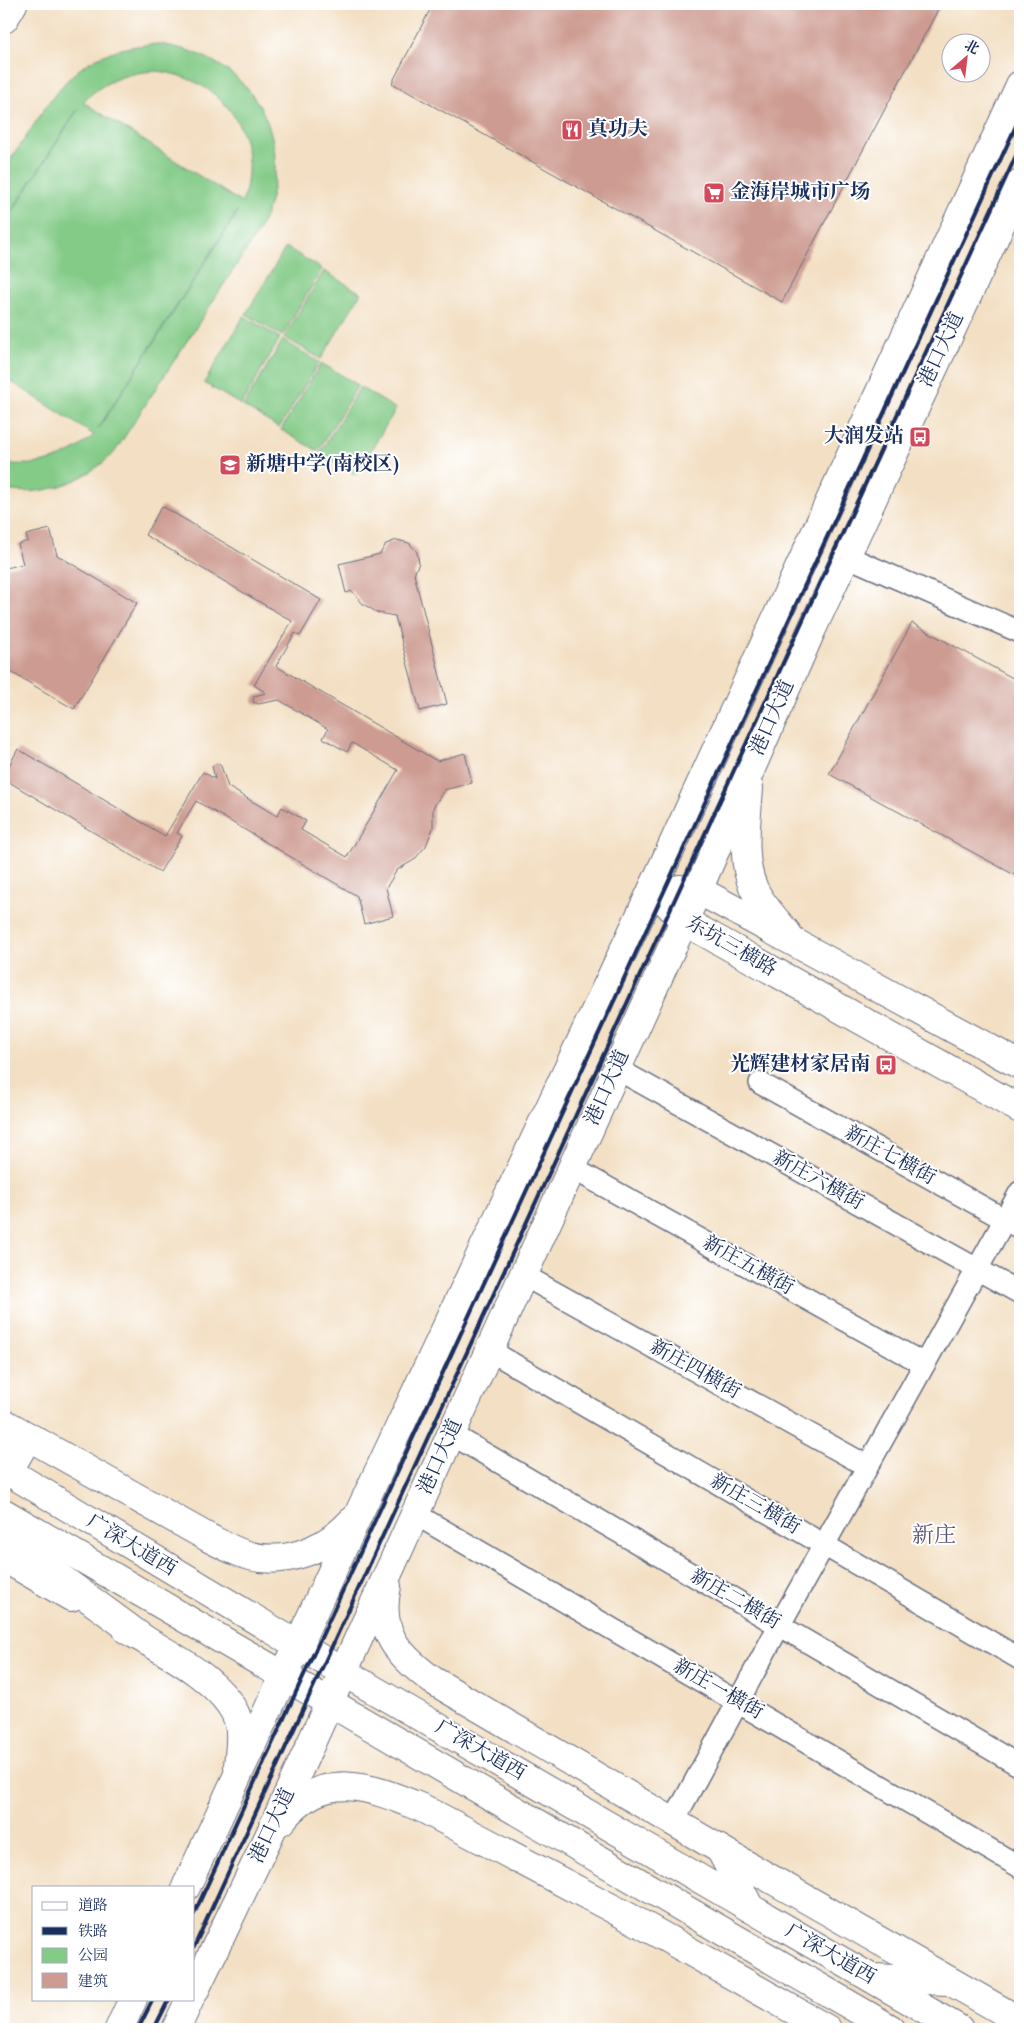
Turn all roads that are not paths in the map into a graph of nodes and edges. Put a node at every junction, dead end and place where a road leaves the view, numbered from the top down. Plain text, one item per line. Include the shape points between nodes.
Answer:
1 (13, 4) edge
2 (4, 19) edge
3 (1020, 85) edge
4 (1020, 183) edge
5 (846, 556) junction
6 (1020, 632) edge
7 (750, 771) junction
8 (653, 888) junction
9 (698, 890) junction
10 (684, 921) junction
11 (799, 945) junction
12 (1020, 1066) edge
13 (617, 1069) junction
14 (760, 1083) dead end
15 (1020, 1109) edge
16 (572, 1168) junction
17 (1020, 1192) edge
18 (1012, 1224) edge
19 (977, 1269) junction
20 (523, 1275) junction
21 (1020, 1294) edge
22 (489, 1350) junction
23 (924, 1364) junction
24 (4, 1423) edge
25 (451, 1434) junction
26 (28, 1437) junction
27 (867, 1466) junction
28 (6, 1471) edge
29 (4, 1513) edge
30 (359, 1513) junction
31 (415, 1514) junction
32 (4, 1532) edge
33 (824, 1545) junction
34 (4, 1558) edge
35 (392, 1563) junction
36 (779, 1626) junction
37 (148, 1642) junction
38 (298, 1645) junction
39 (1020, 1660) edge
40 (343, 1672) junction
41 (284, 1678) junction
42 (738, 1702) junction
43 (328, 1704) junction
44 (1020, 1766) edge
45 (236, 1782) junction
46 (673, 1822) junction
47 (268, 1838) junction
48 (722, 1851) junction
49 (1020, 1866) edge
50 (186, 1886) edge
51 (750, 1908) junction
52 (868, 1978) junction
53 (949, 1981) junction
54 (195, 1990) edge
55 (133, 2000) edge
56 (190, 2000) edge
57 (1020, 2021) edge
58 (119, 2029) edge
59 (176, 2029) edge
60 (827, 2029) edge
61 (891, 2029) edge
62 (959, 2029) edge

1 - 2 main road
3 - 8 main road, 港口大道
4 - 5 main road, 港口大道
5 - 6 street
5 - 7 main road, 港口大道
7 - 9 main road, 港口大道
7 - 11 main road via 746,843 754,888 767,910
8 - 9 main road, 东坑三横路
8 - 10 main road, 东坑三横路
8 - 30 main road, 港口大道
9 - 10 main road, 港口大道
9 - 11 main road, 东坑三横路
10 - 13 main road, 港口大道
10 - 15 main road, 东坑三横路
11 - 12 main road, 东坑三横路
13 - 16 main road, 港口大道
13 - 19 street, 新庄六横街
14 - 18 street, 新庄七横街
16 - 20 main road, 港口大道
16 - 23 street, 新庄五横街
17 - 18 street
18 - 19 street
19 - 21 street, 新庄六横街
19 - 23 street
20 - 22 main road, 港口大道
20 - 27 street, 新庄四横街
22 - 25 main road, 港口大道
22 - 33 street, 新庄三横街
23 - 27 street
24 - 26 main road
25 - 31 main road, 港口大道
25 - 36 street, 新庄二横街
26 - 28 main road
26 - 30 main road via 242,1554 267,1559 294,1556 318,1548 337,1537
27 - 33 street
28 - 38 main road, 广深大道西
29 - 41 main road, 广深大道西
30 - 38 main road, 港口大道
31 - 35 main road, 港口大道
31 - 42 street, 新庄一横街
32 - 37 main road
33 - 36 street
33 - 39 street, 新庄三横街
34 - 37 main road
35 - 40 main road, 港口大道
35 - 46 main road via 384,1613 388,1632 399,1653 413,1666
36 - 42 street
36 - 44 street, 新庄二横街
37 - 45 main road via 217,1688 230,1702 239,1722 241,1739
38 - 40 main road, 广深大道西
38 - 41 main road, 港口大道
40 - 43 main road, 港口大道
40 - 51 main road, 广深大道西
41 - 43 main road, 广深大道西
41 - 45 main road, 港口大道
42 - 46 street
42 - 49 street, 新庄一横街
43 - 47 main road, 港口大道
43 - 61 main road, 广深大道西
45 - 50 main road, 港口大道
46 - 48 main road
47 - 54 main road, 港口大道
47 - 60 main road via 291,1808 312,1793 334,1785 362,1787 388,1794 422,1808 636,1921
48 - 51 main road
48 - 53 main road
51 - 52 main road, 广深大道西
52 - 53 main road
52 - 62 main road, 广深大道西
53 - 57 main road
55 - 58 main road
56 - 59 main road

